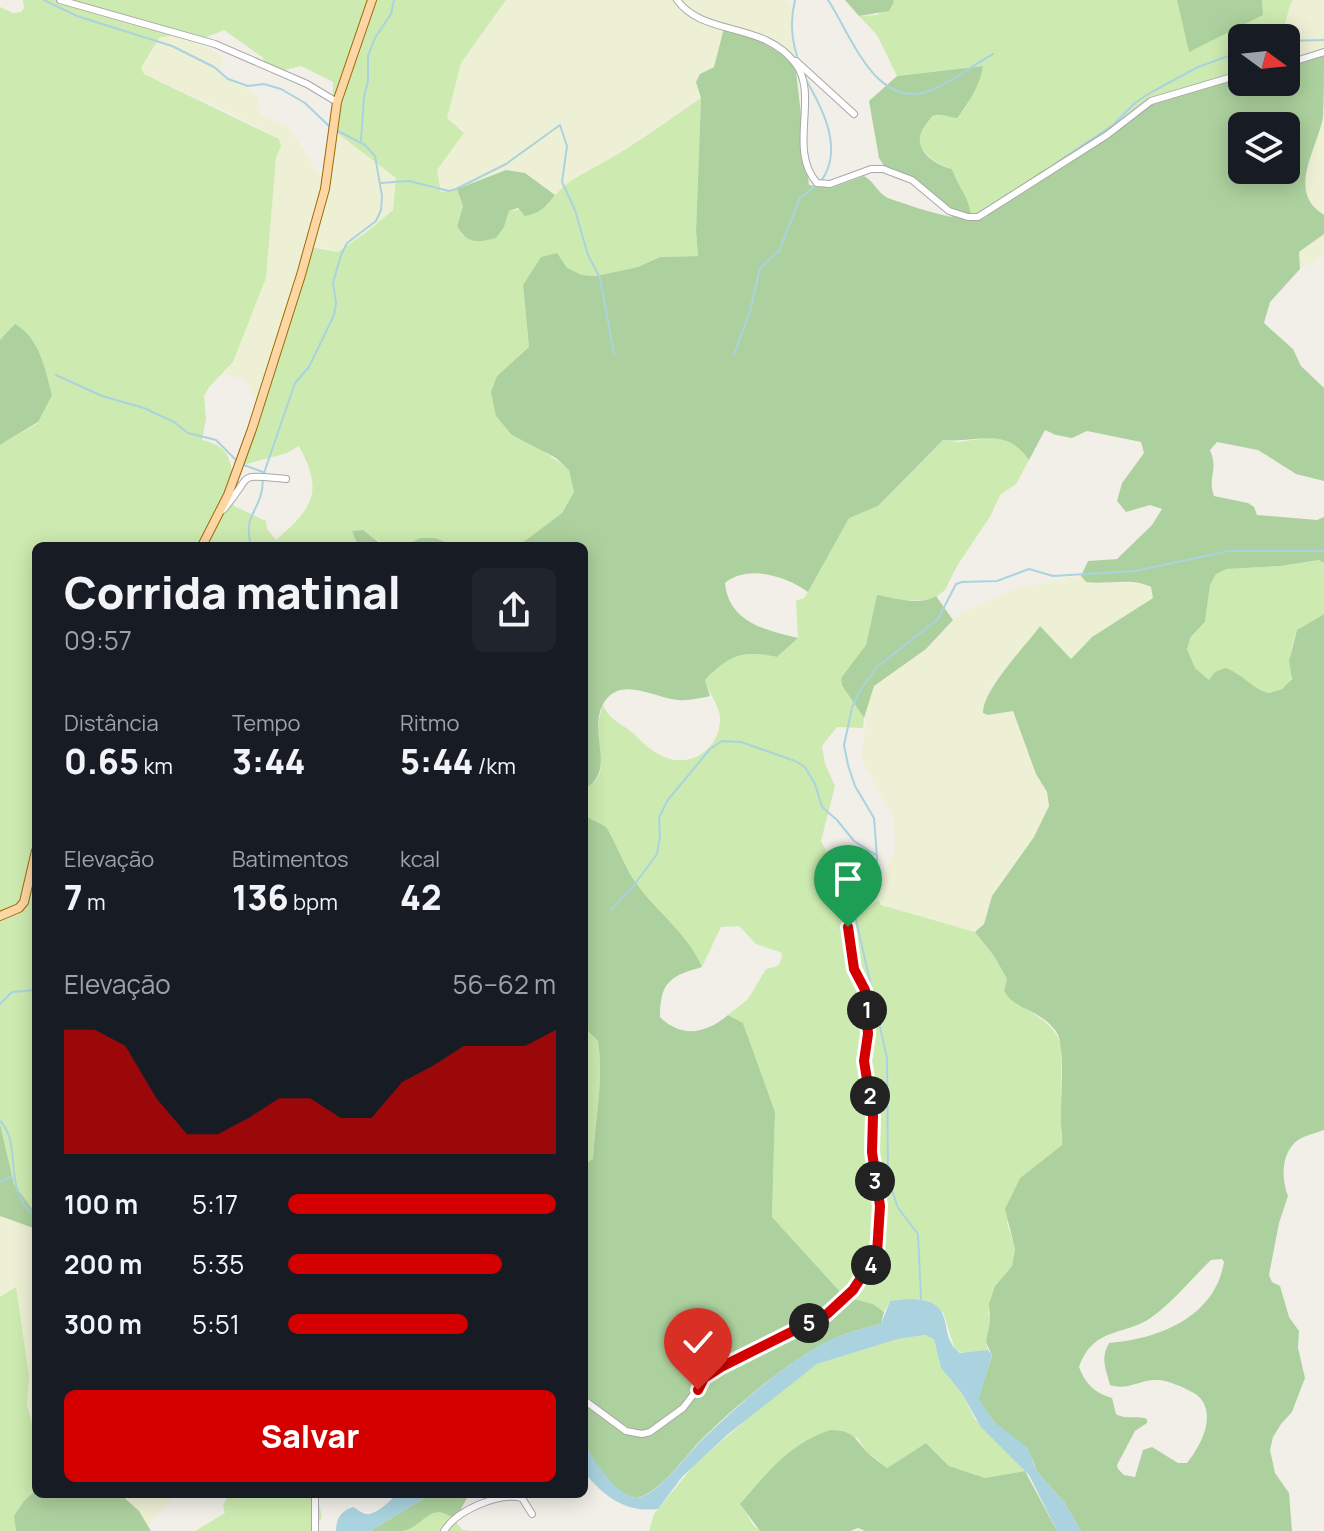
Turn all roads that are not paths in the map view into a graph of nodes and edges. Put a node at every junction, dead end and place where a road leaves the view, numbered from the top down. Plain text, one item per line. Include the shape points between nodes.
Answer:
1 (60, 0) edge
2 (372, 0) edge
3 (677, 0) edge
4 (1324, 52) edge
5 (786, 55) junction
6 (1300, 60) edge
7 (1228, 78) edge
8 (337, 102) junction
9 (854, 114) dead end
10 (286, 479) dead end
11 (219, 514) junction
12 (204, 542) edge
13 (32, 868) edge
14 (840, 869) dead end
15 (0, 916) edge
16 (588, 1403) edge
17 (315, 1498) edge
18 (502, 1498) edge
19 (522, 1498) edge
20 (532, 1514) dead end
21 (315, 1531) edge
22 (444, 1531) edge

1 - 8 street via 215,44
2 - 8 main road
3 - 5 street via 700,20 754,35
4 - 6 street
5 - 7 street via 803,81 804,155 817,183 883,169 912,180 949,211 973,217 1107,135 1151,101
5 - 9 street
8 - 11 main road via 321,206 252,429
10 - 11 street via 246,477
11 - 12 main road
13 - 15 main road via 24,902
14 - 16 street via 838,896 855,970 865,990 864,1061 880,1206 876,1256 853,1290 827,1314 709,1374 683,1408 650,1432 626,1431
17 - 21 street
18 - 22 street via 460,1516
19 - 20 street

